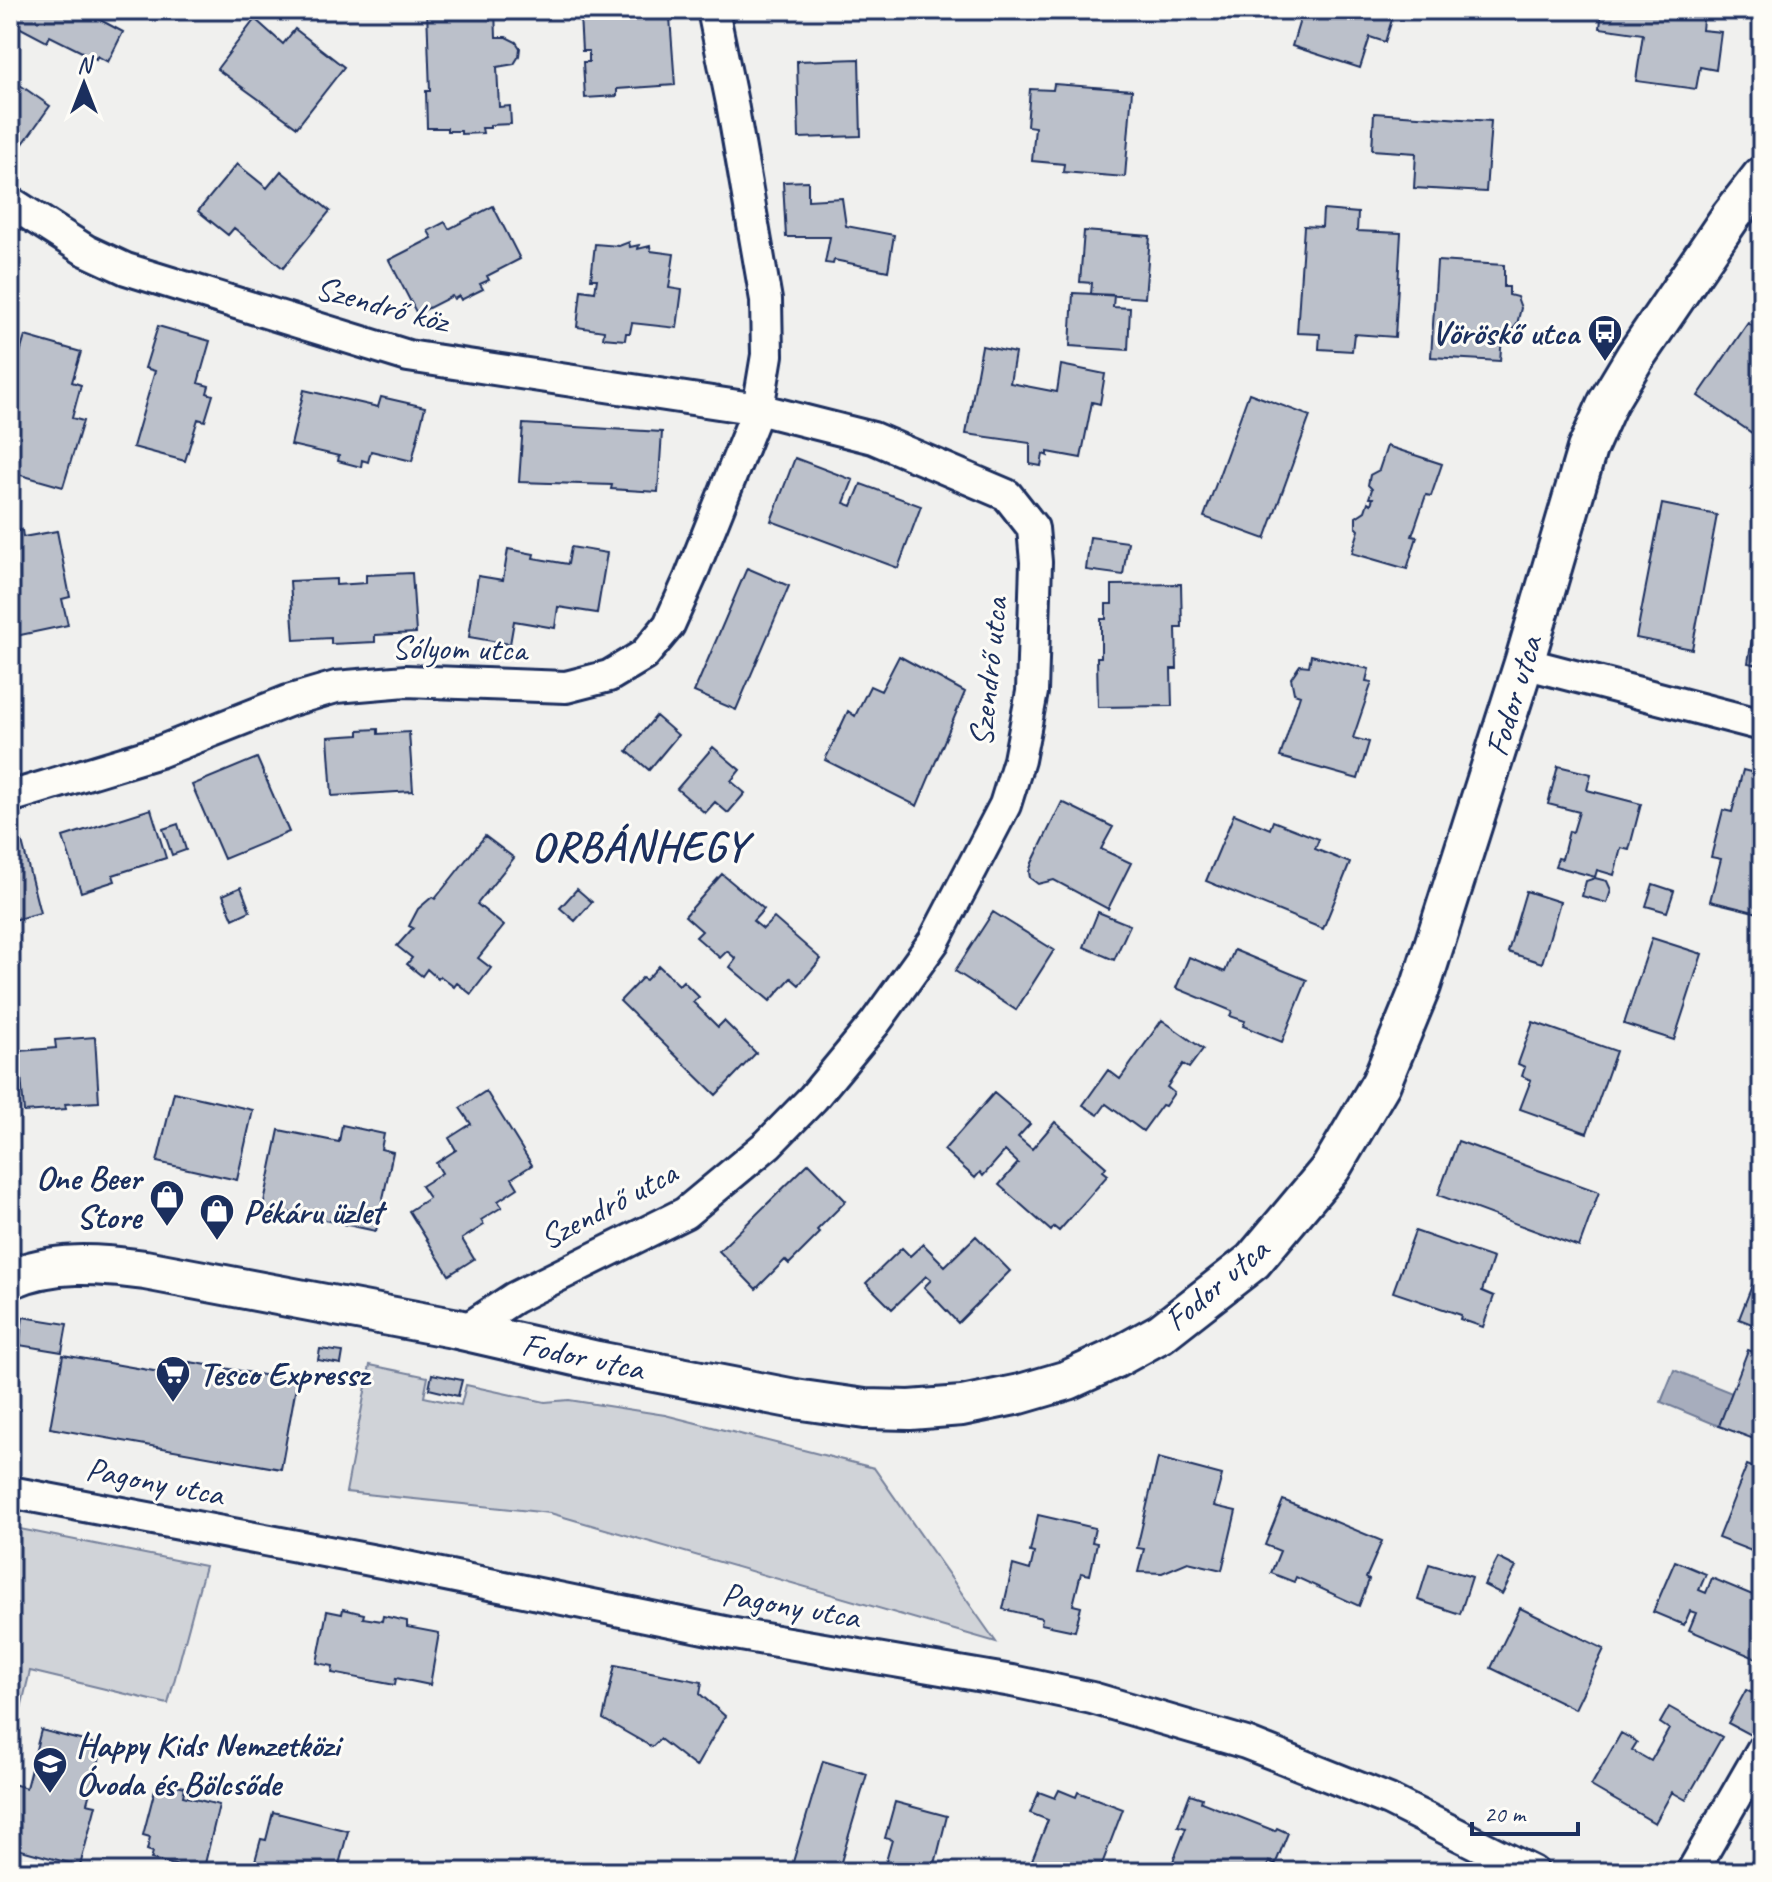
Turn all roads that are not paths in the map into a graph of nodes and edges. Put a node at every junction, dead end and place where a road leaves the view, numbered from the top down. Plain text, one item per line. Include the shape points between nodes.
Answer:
1 (713, 10) edge
2 (1762, 176) edge
3 (10, 202) edge
4 (758, 409) junction
5 (1524, 663) junction
6 (1762, 725) edge
7 (10, 797) edge
8 (10, 1279) edge
9 (464, 1331) junction
10 (10, 1492) edge
11 (1762, 1750) edge
12 (1533, 1872) edge
13 (1692, 1872) edge

1 - 4 street via 766,300 767,355
2 - 5 street, Fodor utca via 1608,402 1570,501
3 - 4 street, Szendrő köz via 85,250 126,269 408,356
4 - 7 street, Sólyom utca via 669,625 644,655 609,676 566,687 406,681 336,687 159,752
4 - 9 street, Szendrő utca via 873,438 1007,495 1033,528 1032,692 1005,805 934,941 867,1034 768,1144 685,1213 514,1298
5 - 6 street
5 - 9 street, Fodor utca via 1421,986 1381,1083 1331,1168 1253,1261 1161,1333 1068,1380 962,1406 910,1410 795,1399
8 - 9 street, Fodor utca via 60,1265 109,1265
10 - 12 street, Pagony utca via 729,1633 1092,1698 1261,1749 1389,1800
11 - 13 street

